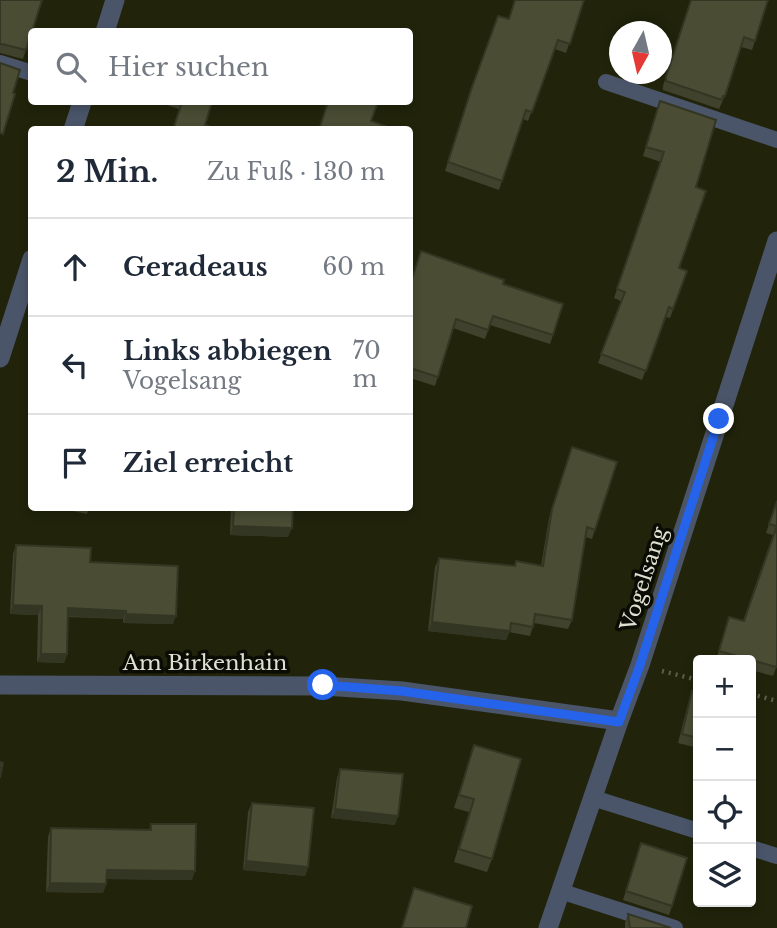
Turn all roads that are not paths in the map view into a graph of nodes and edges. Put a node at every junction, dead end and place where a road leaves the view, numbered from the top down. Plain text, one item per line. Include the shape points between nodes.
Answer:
1 (116, 0) edge
2 (106, 28) edge
3 (0, 63) edge
4 (28, 71) edge
5 (606, 82) dead end
6 (81, 105) edge
7 (74, 126) edge
8 (777, 140) edge
9 (777, 241) edge
10 (28, 271) edge
11 (0, 358) edge
12 (0, 685) edge
13 (619, 722) junction
14 (593, 798) junction
15 (693, 829) edge
16 (756, 850) edge
17 (777, 856) edge
18 (560, 891) junction
19 (548, 928) edge
20 (675, 928) edge

1 - 2 street
3 - 4 lane
5 - 8 lane
6 - 7 street
9 - 13 street, Vogelsang
10 - 11 street
12 - 13 street, Am Birkenhain via 323,685 401,691
13 - 14 street, Vogelsang
14 - 15 lane
14 - 18 street, Vogelsang
16 - 17 lane
18 - 19 street, Vogelsang
18 - 20 lane

